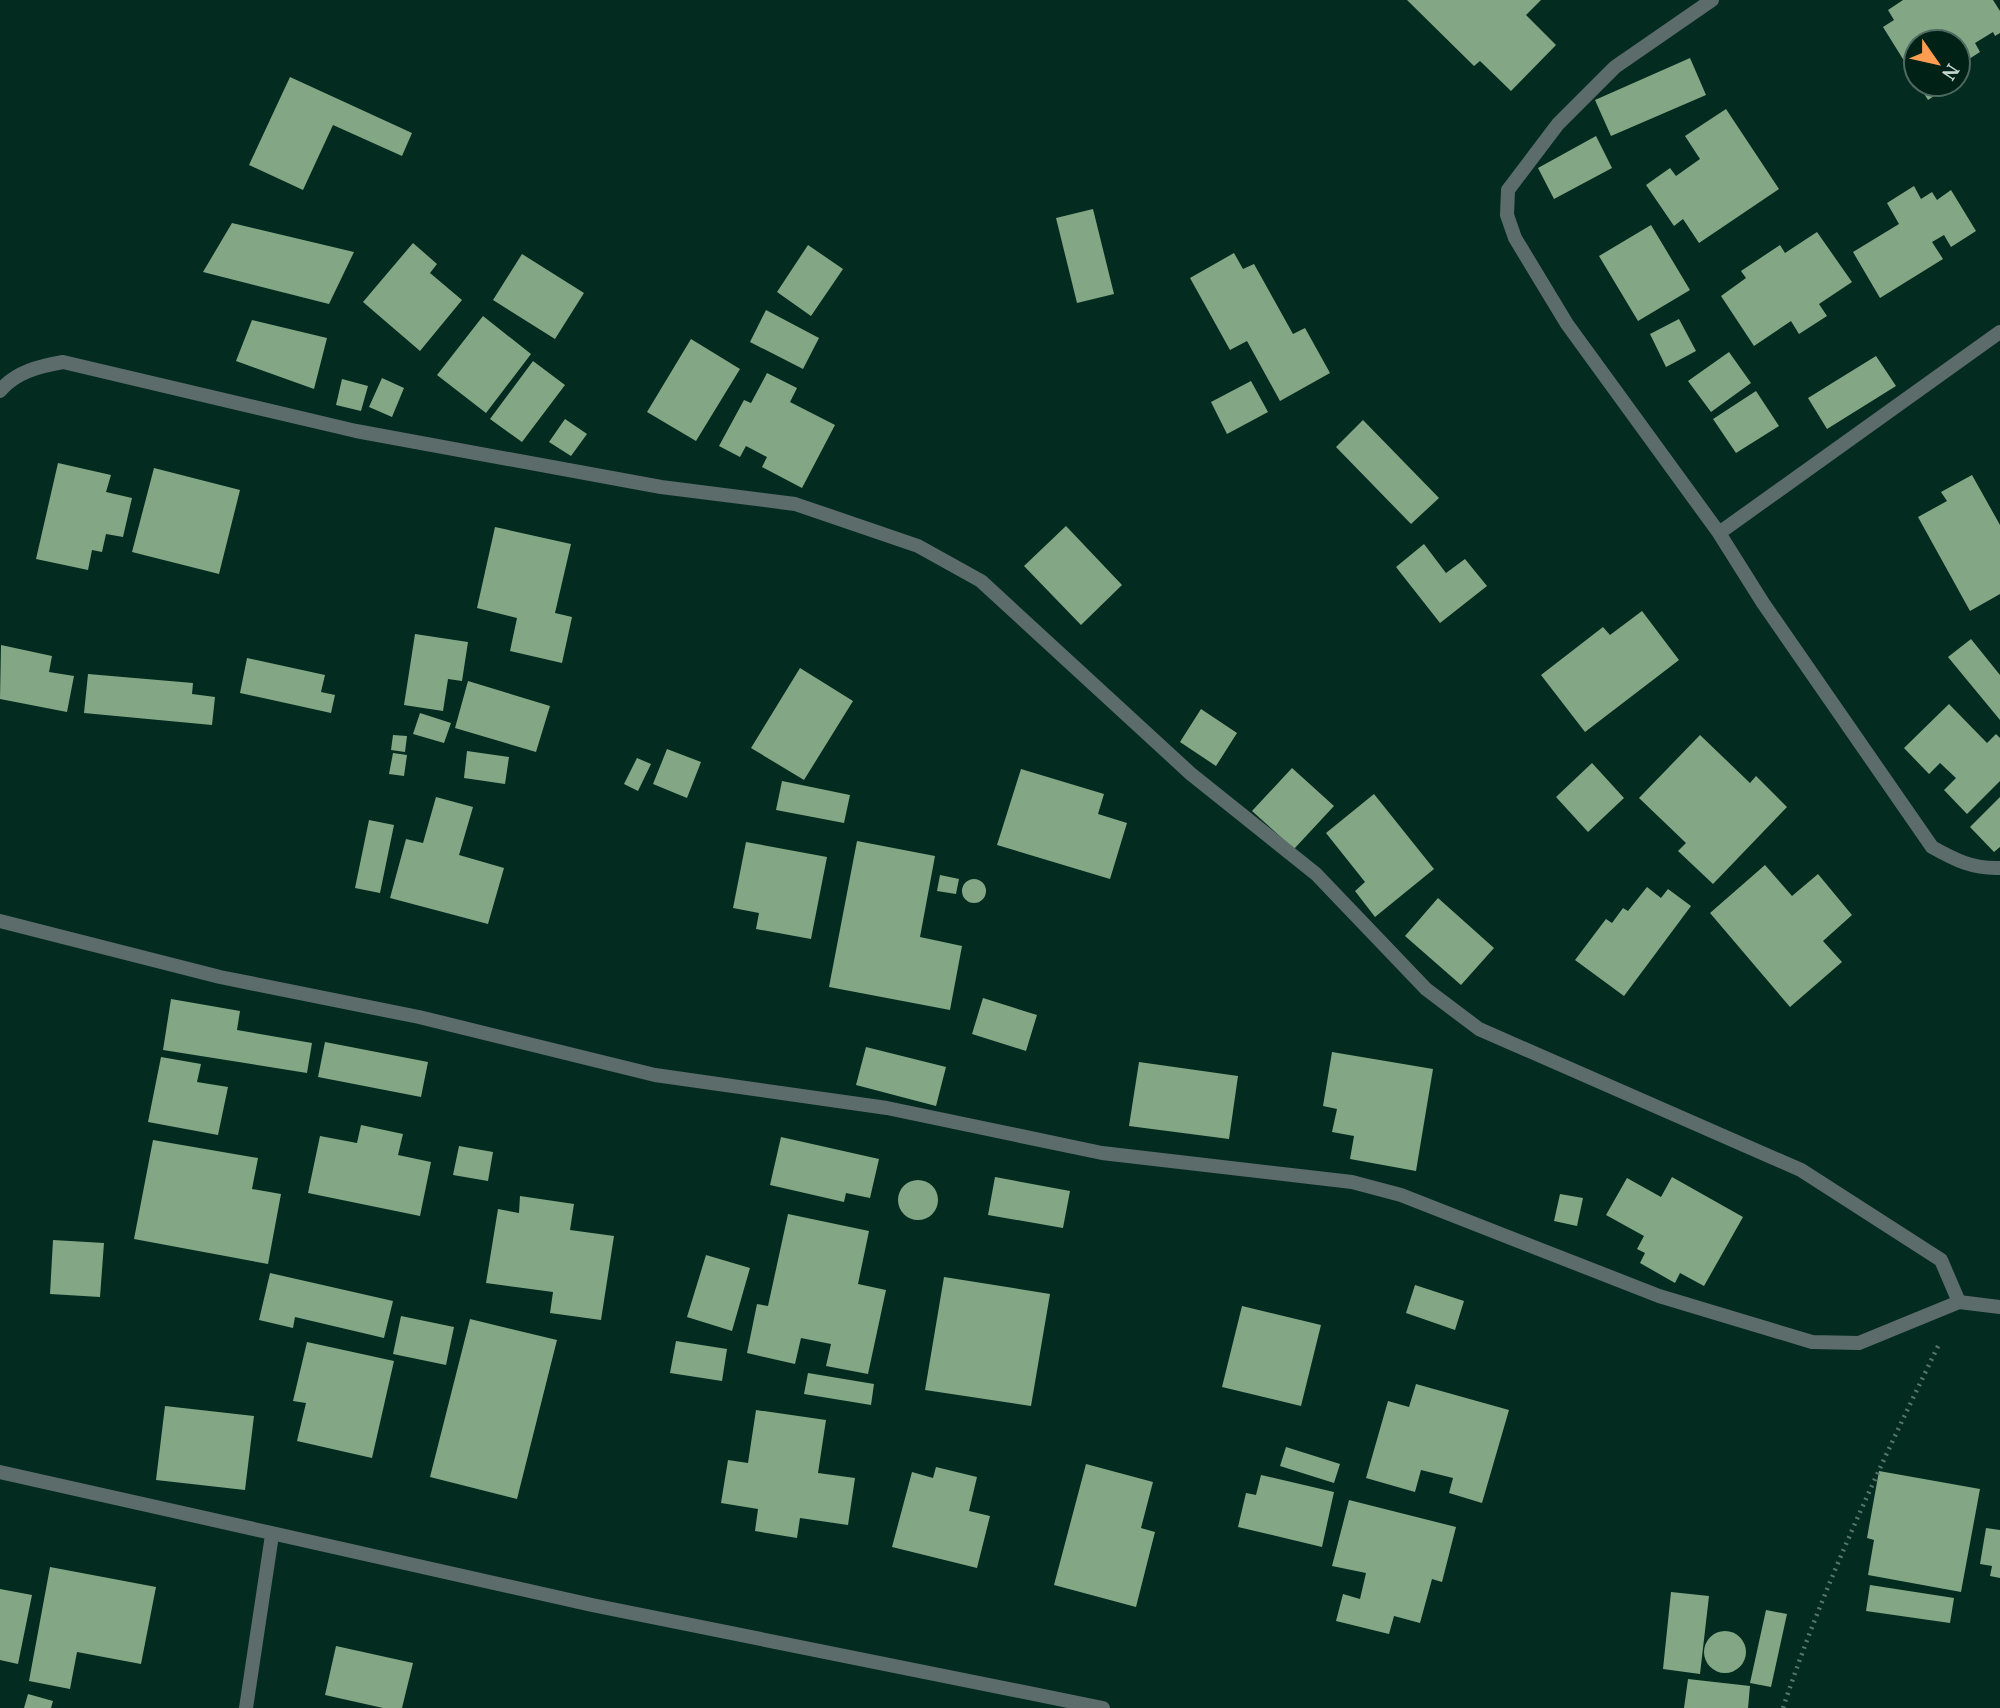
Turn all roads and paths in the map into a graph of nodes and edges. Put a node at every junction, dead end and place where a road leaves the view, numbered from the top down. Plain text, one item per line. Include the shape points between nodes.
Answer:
1 (1712, 0) edge
2 (2000, 332) edge
3 (3, 382) edge
4 (1719, 533) junction
5 (2000, 868) edge
6 (0, 921) edge
7 (1959, 1302) junction
8 (2000, 1307) edge
9 (0, 1472) edge
10 (272, 1535) junction
11 (246, 1708) edge
12 (1103, 1708) edge
13 (1783, 1708) edge

1 - 4 street via 1615,67 1558,124 1508,190 1507,215 1515,238 1567,324
2 - 4 street
3 - 7 street via 63,362 356,431 661,487 795,504 918,546 981,581 1191,775 1316,874 1426,989 1479,1029 1801,1170 1941,1260
4 - 5 street via 1932,847 1960,863
6 - 7 street via 220,977 419,1017 655,1075 887,1108 1102,1153 1352,1182 1401,1195 1659,1296 1812,1342 1859,1343
7 - 8 street
7 - 13 path via 1871,1485 1807,1635
9 - 10 street
10 - 11 street
10 - 12 street

